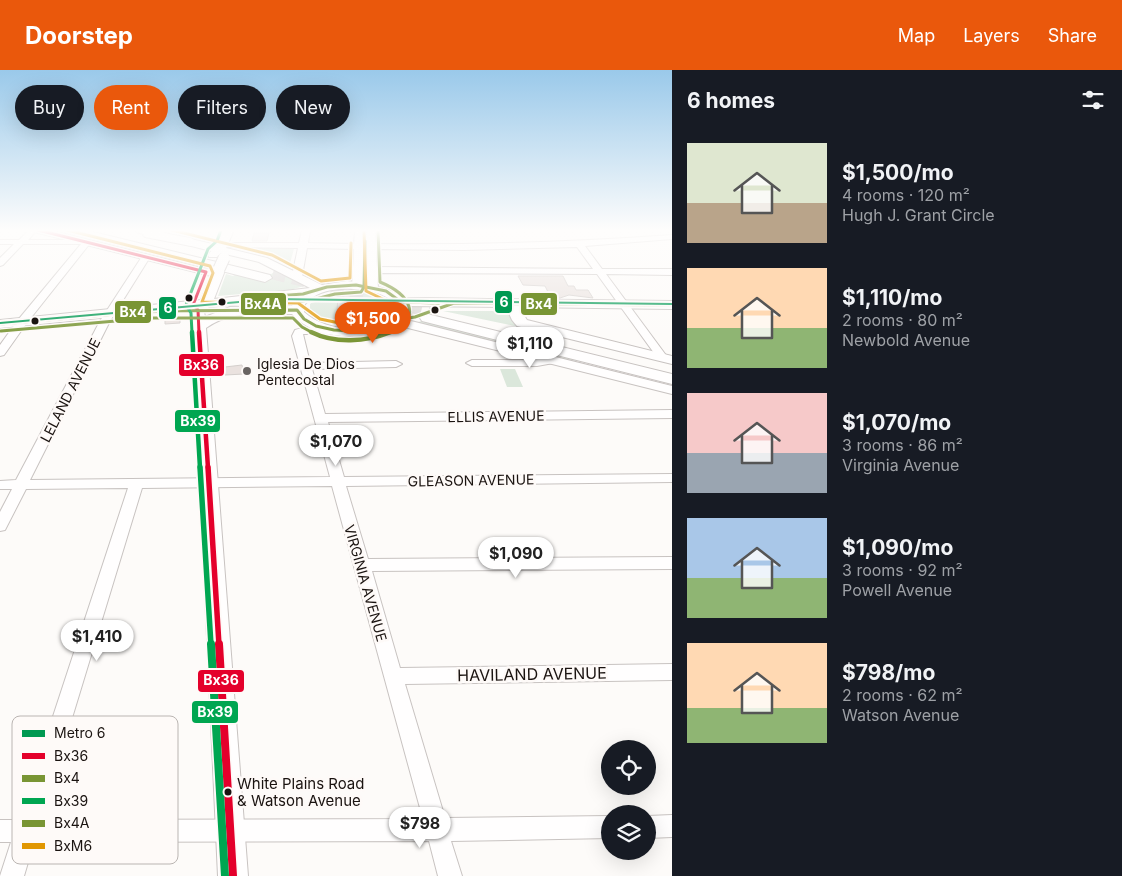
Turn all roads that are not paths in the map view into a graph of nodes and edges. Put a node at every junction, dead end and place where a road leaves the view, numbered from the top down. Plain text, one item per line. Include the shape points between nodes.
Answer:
1 (66, 268) edge
2 (139, 268) edge
3 (188, 268) edge
4 (237, 268) edge
5 (241, 268) edge
6 (281, 268) edge
7 (299, 268) edge
8 (357, 268) edge
9 (596, 268) edge
10 (213, 270) joint
11 (373, 270) joint
12 (599, 271) junction
13 (672, 272) edge
14 (297, 276) junction
15 (357, 286) junction
16 (373, 288) junction
17 (315, 291) junction
18 (401, 302) junction
19 (454, 303) junction
20 (511, 304) junction
21 (623, 304) junction
22 (672, 305) edge
23 (297, 310) junction
24 (199, 311) junction
25 (111, 314) junction
26 (396, 320) junction
27 (22, 322) junction
28 (0, 324) edge
29 (341, 331) junction
30 (0, 353) edge
31 (555, 360) junction
32 (670, 363) edge
33 (396, 364) dead end
34 (472, 364) dead end
35 (305, 366) junction
36 (672, 379) edge
37 (672, 385) edge
38 (672, 390) edge
39 (672, 414) edge
40 (320, 418) junction
41 (672, 478) edge
42 (338, 482) junction
43 (209, 483) junction
44 (136, 484) junction
45 (0, 485) edge
46 (21, 485) junction
47 (0, 526) edge
48 (672, 563) edge
49 (361, 565) junction
50 (672, 672) edge
51 (393, 676) junction
52 (62, 716) edge
53 (672, 826) edge
54 (601, 827) edge
55 (656, 827) edge
56 (437, 830) junction
57 (178, 831) edge
58 (230, 831) junction
59 (16, 864) edge
60 (12, 876) edge
61 (233, 876) edge
62 (450, 876) edge

1 - 27 street
2 - 25 street, LELAND AVENUE
3 - 10 main road
4 - 5 highway via 269,275
6 - 14 main road
7 - 14 street
8 - 15 street
9 - 12 street
10 - 24 main road
11 - 12 street
11 - 16 street
12 - 13 street
12 - 21 street
14 - 17 main road
15 - 16 main road
15 - 17 main road
16 - 18 main road
17 - 23 main road via 300,301
17 - 24 main road
18 - 19 main road
18 - 26 main road via 403,311
19 - 20 main road
19 - 26 main road
20 - 21 main road
20 - 32 main road via 518,320 524,323
21 - 22 main road
21 - 32 street
23 - 24 main road via 235,311 213,317
23 - 29 main road via 310,323
24 - 25 main road
24 - 43 main road
25 - 27 main road
25 - 46 street, LELAND AVENUE
26 - 29 main road via 373,329
26 - 31 main road
27 - 28 main road
27 - 30 street
29 - 35 street, VIRGINIA AVENUE via 306,330 297,333
31 - 34 street
31 - 37 highway
31 - 38 main road
32 - 36 highway via 433,316
33 - 35 street
35 - 40 street, VIRGINIA AVENUE
39 - 40 street, ELLIS AVENUE
40 - 42 street, VIRGINIA AVENUE
41 - 42 street, GLEASON AVENUE
42 - 43 street, GLEASON AVENUE
42 - 49 street, VIRGINIA AVENUE
43 - 44 street, GLEASON AVENUE
43 - 58 main road
44 - 46 street, GLEASON AVENUE
44 - 52 street
45 - 46 street, GLEASON AVENUE
46 - 47 street, LELAND AVENUE
48 - 49 street
49 - 51 street, VIRGINIA AVENUE
50 - 51 street, HAVILAND AVENUE
51 - 56 street, VIRGINIA AVENUE
53 - 55 street
54 - 56 street
56 - 58 street
56 - 62 street, VIRGINIA AVENUE
57 - 58 street
58 - 61 main road
59 - 60 street

